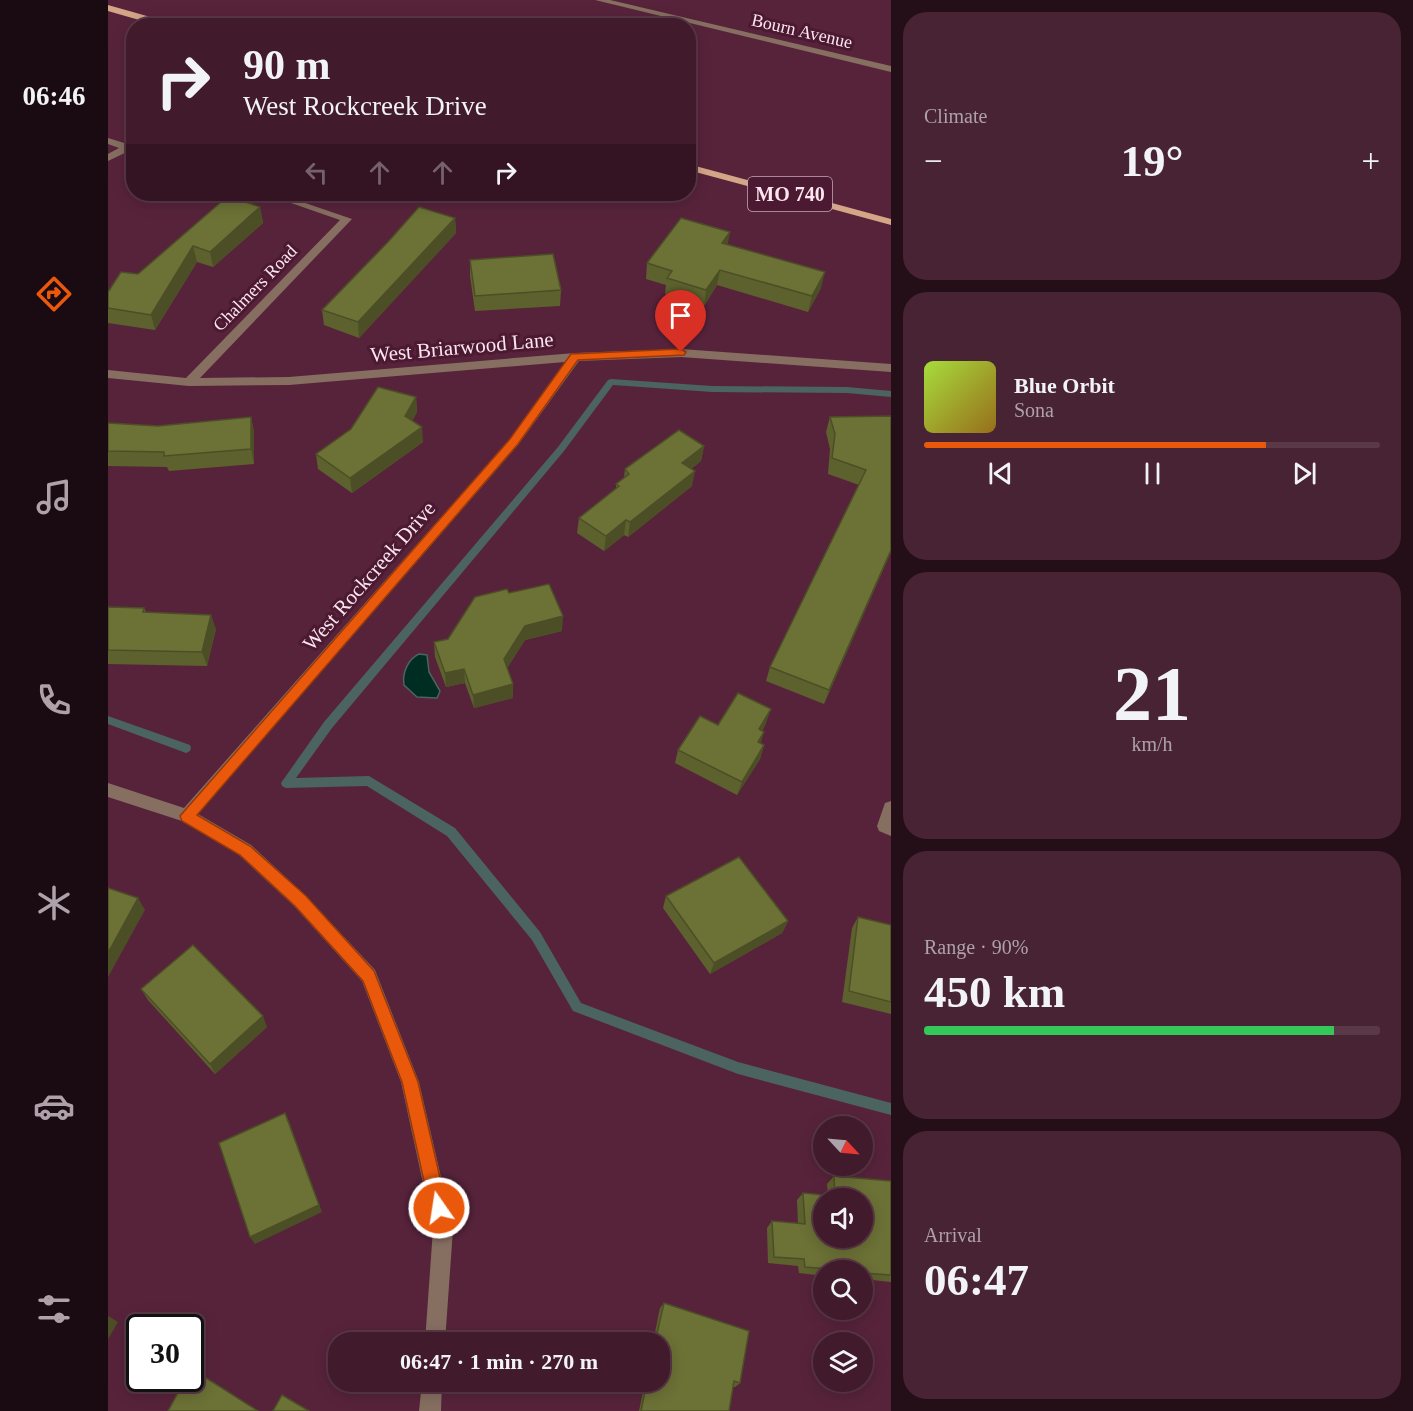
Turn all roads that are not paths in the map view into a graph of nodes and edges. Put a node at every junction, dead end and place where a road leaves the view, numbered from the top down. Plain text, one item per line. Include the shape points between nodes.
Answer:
1 (599, 0) edge
2 (651, 0) edge
3 (108, 8) edge
4 (642, 10) junction
5 (144, 18) edge
6 (676, 18) edge
7 (696, 23) edge
8 (891, 69) edge
9 (108, 141) edge
10 (126, 146) edge
11 (126, 150) edge
12 (108, 158) edge
13 (696, 169) edge
14 (292, 201) edge
15 (891, 222) edge
16 (574, 357) junction
17 (891, 368) edge
18 (108, 374) edge
19 (189, 382) junction
20 (108, 790) edge
21 (891, 808) edge
22 (187, 816) junction
23 (888, 827) edge
24 (436, 1332) edge
25 (431, 1392) edge
26 (430, 1411) edge

1 - 4 street, Bourn Avenue
2 - 4 street
3 - 5 main road
4 - 6 street, Bourn Avenue
7 - 8 street, Bourn Avenue
9 - 10 street
11 - 12 street
13 - 15 main road, MO 740
14 - 19 street, Chalmers Road via 347,219
16 - 17 street, West Briarwood Lane via 681,352
16 - 19 street, West Briarwood Lane via 289,381
16 - 22 street, West Rockcreek Drive via 514,442
18 - 19 street, West Briarwood Lane
20 - 22 street
21 - 23 street
22 - 24 street via 245,850 300,901 369,976 410,1082 443,1229
25 - 26 street

